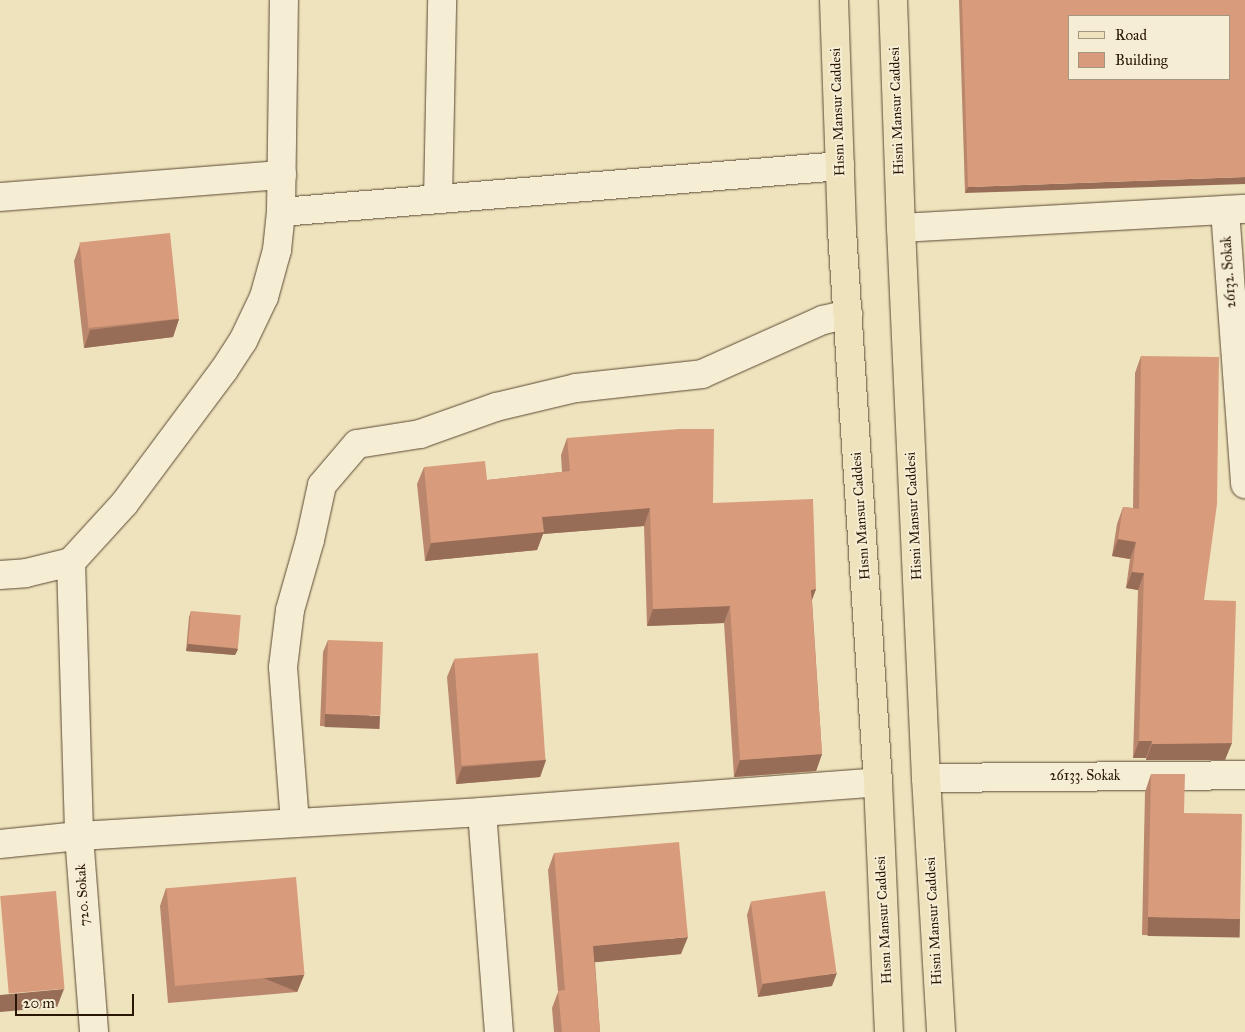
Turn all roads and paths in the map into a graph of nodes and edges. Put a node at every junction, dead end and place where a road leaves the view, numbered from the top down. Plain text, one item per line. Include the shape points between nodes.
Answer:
1 (284, 0) edge
2 (442, 0) edge
3 (834, 0) edge
4 (893, 0) edge
5 (840, 166) junction
6 (282, 175) junction
7 (0, 197) edge
8 (438, 199) junction
9 (1235, 210) edge
10 (281, 212) junction
11 (901, 228) junction
12 (848, 314) junction
13 (1245, 484) edge
14 (71, 562) junction
15 (0, 575) edge
16 (1245, 775) edge
17 (926, 778) junction
18 (878, 782) junction
19 (482, 812) junction
20 (295, 823) junction
21 (79, 836) junction
22 (0, 844) edge
23 (94, 1032) edge
24 (499, 1032) edge
25 (889, 1032) edge
26 (940, 1032) edge

1 - 6 street
2 - 8 street
3 - 5 main road, Hısnı Mansur Caddesi
4 - 11 main road, Hisni Mansur Caddesi
5 - 8 street
5 - 12 main road, Hısnı Mansur Caddesi
6 - 7 street
6 - 10 street
8 - 10 street
9 - 11 street
9 - 13 street, 26132. Sokak
10 - 14 street via 277,250 264,297 244,341 124,504
11 - 17 main road, Hisni Mansur Caddesi
12 - 18 main road, Hısnı Mansur Caddesi
12 - 20 street via 823,320 702,374 576,388 496,407 420,434 357,444 322,485 290,610 283,667
14 - 15 street via 26,573
14 - 21 street, 720. Sokak
16 - 17 street, 26133. Sokak
17 - 26 main road, Hisni Mansur Caddesi
18 - 19 street
18 - 25 main road, Hısnı Mansur Caddesi
19 - 20 street
19 - 24 street
20 - 21 street
21 - 22 street
21 - 23 street, 720. Sokak

